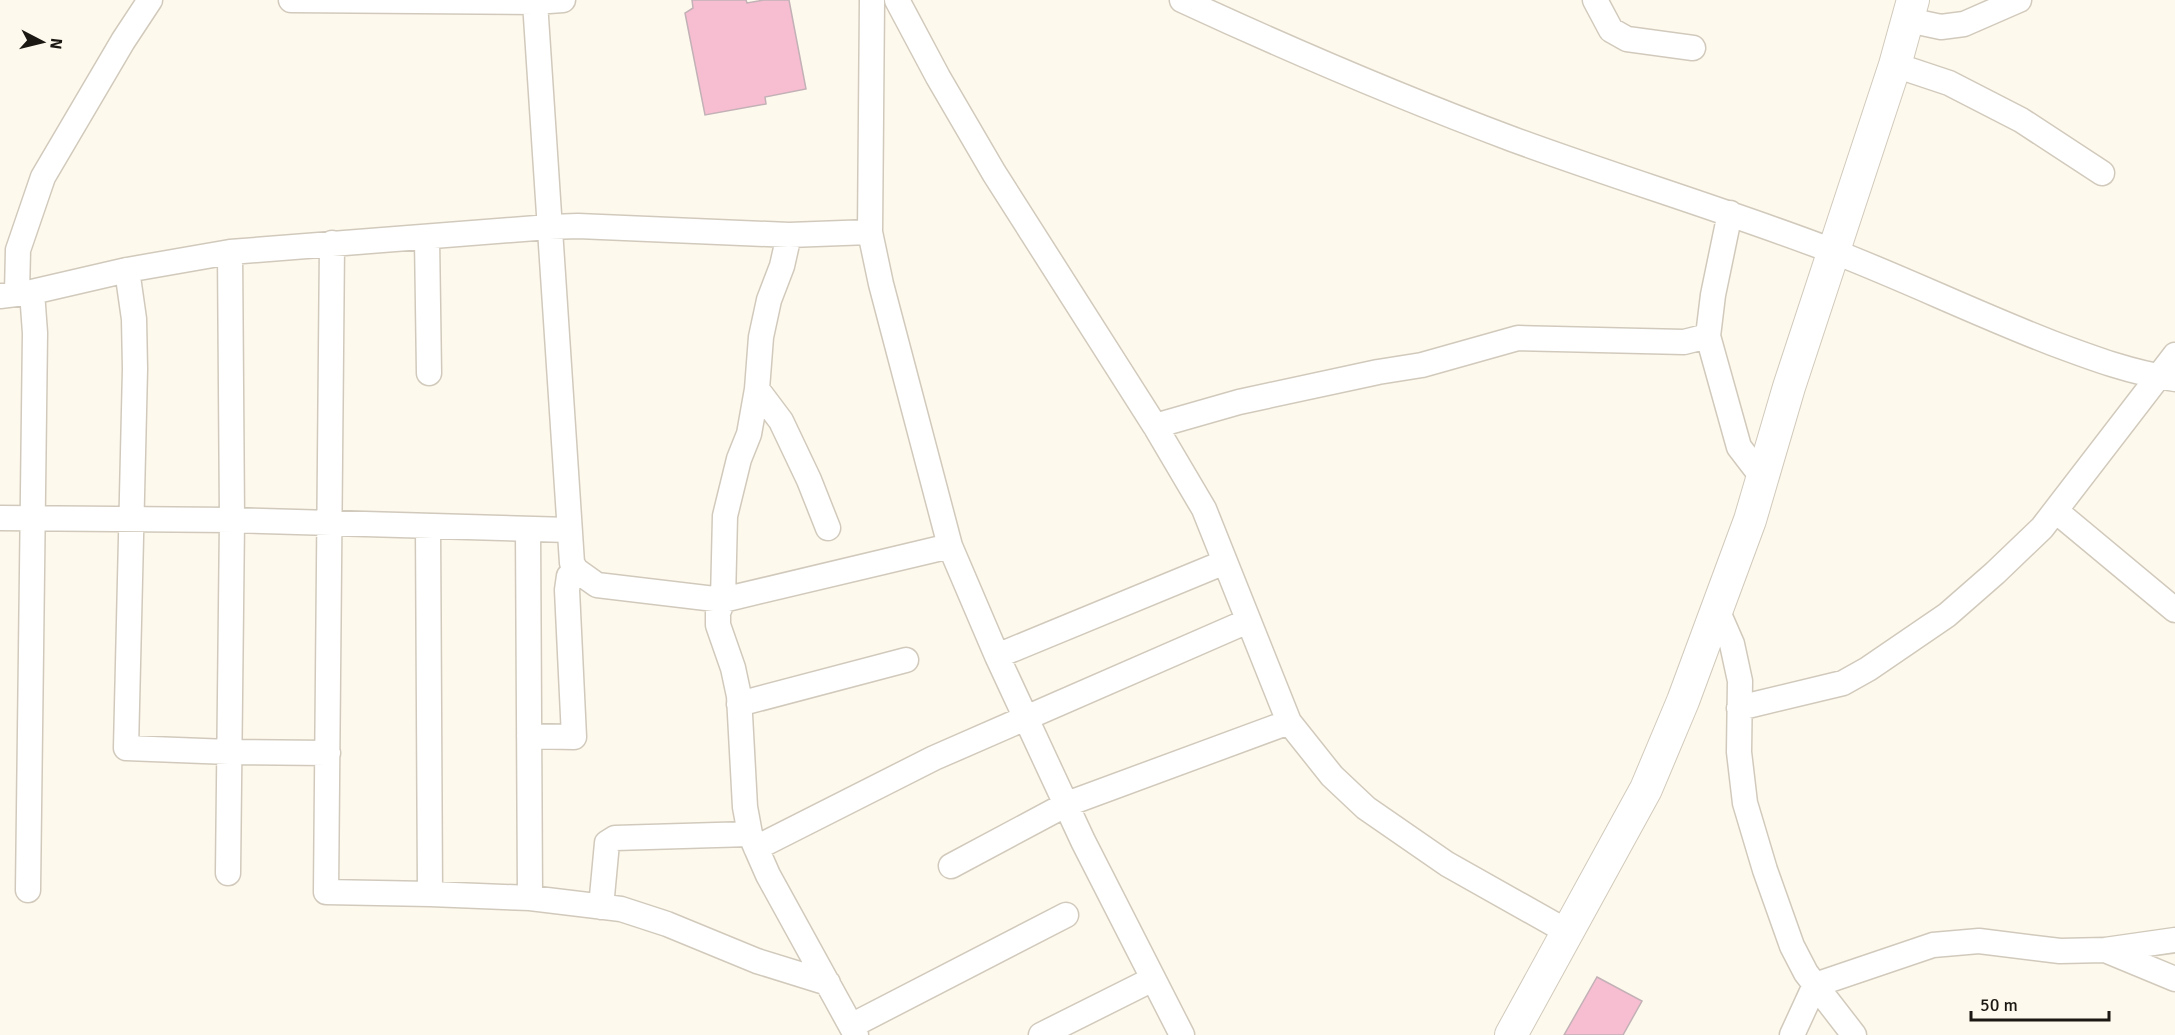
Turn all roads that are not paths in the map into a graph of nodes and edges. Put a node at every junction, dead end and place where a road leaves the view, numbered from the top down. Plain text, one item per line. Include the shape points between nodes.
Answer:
1 (150, 0) edge
2 (291, 0) edge
3 (563, 0) edge
4 (872, 0) edge
5 (897, 0) edge
6 (1182, 0) edge
7 (1595, 0) edge
8 (2019, 0) edge
9 (535, 2) junction
10 (1911, 10) edge
11 (1693, 48) dead end
12 (1895, 65) junction
13 (2102, 173) dead end
14 (1730, 213) junction
15 (549, 227) junction
16 (870, 232) junction
17 (789, 235) junction
18 (427, 238) junction
19 (332, 243) junction
20 (1833, 251) junction
21 (230, 252) junction
22 (127, 270) junction
23 (16, 294) edge
24 (1708, 336) junction
25 (2175, 355) edge
26 (429, 373) dead end
27 (2166, 378) edge
28 (758, 389) junction
29 (1155, 426) junction
30 (1762, 477) junction
31 (2056, 511) junction
32 (0, 518) edge
33 (31, 518) junction
34 (133, 519) junction
35 (232, 520) junction
36 (329, 524) junction
37 (428, 526) junction
38 (828, 528) dead end
39 (528, 529) junction
40 (569, 530) junction
41 (950, 546) junction
42 (1225, 562) junction
43 (576, 570) junction
44 (723, 600) junction
45 (2175, 610) edge
46 (1718, 612) junction
47 (1248, 621) junction
48 (997, 656) junction
49 (906, 660) dead end
50 (739, 704) junction
51 (1739, 708) junction
52 (1026, 717) junction
53 (1289, 722) junction
54 (529, 736) junction
55 (229, 752) junction
56 (328, 753) junction
57 (1067, 804) junction
58 (753, 841) junction
59 (951, 866) dead end
60 (228, 873) dead end
61 (28, 890) dead end
62 (430, 894) junction
63 (530, 898) junction
64 (601, 907) junction
65 (1066, 915) dead end
66 (1566, 931) junction
67 (2175, 940) edge
68 (2106, 950) junction
69 (1153, 979) junction
70 (2175, 980) edge
71 (828, 983) junction
72 (1815, 985) junction
73 (854, 1031) edge
74 (1041, 1035) edge
75 (1182, 1035) edge
76 (1510, 1035) edge
77 (1792, 1035) edge
78 (1854, 1035) edge

1 - 23 street via 44,177 18,250
2 - 9 street
3 - 9 street
4 - 16 street
5 - 29 street via 994,173
6 - 14 street via 1278,45 1512,139
7 - 11 street via 1611,30 1627,39
8 - 10 street via 1964,24 1941,27
9 - 15 street
10 - 12 main road
12 - 13 street via 1949,83 2021,120
12 - 20 main road
14 - 20 street
14 - 24 street
15 - 17 street
15 - 18 street
15 - 40 street
16 - 17 street
16 - 41 street
17 - 28 street via 761,337
18 - 19 street
18 - 26 street
19 - 21 street
19 - 36 street
20 - 27 street via 2095,359
20 - 30 main road
21 - 22 street
21 - 35 street
22 - 23 street
22 - 34 street via 134,320
23 - 33 street via 35,333
24 - 29 street via 1684,342 1518,338 1422,365 1239,402
24 - 30 street via 1739,447
25 - 27 street
27 - 31 street
28 - 38 street via 781,421
28 - 44 street via 725,516
29 - 42 street via 1204,509
30 - 46 main road
31 - 45 street
31 - 51 street via 1947,615 1868,669 1843,683
32 - 33 street
33 - 34 street
33 - 61 street
34 - 35 street
34 - 55 street via 126,748
35 - 36 street
35 - 55 street
36 - 37 street
36 - 56 street
37 - 39 street
37 - 62 street
39 - 40 street
39 - 54 street
40 - 43 street
41 - 44 street
41 - 48 street
42 - 47 street
42 - 48 street
43 - 44 street via 597,585
43 - 54 street via 569,576 567,590 574,737
44 - 50 street via 718,625 733,668
46 - 51 street via 1732,644 1740,681
46 - 66 main road via 1646,789
47 - 52 street
47 - 53 street
48 - 52 street
49 - 50 street
50 - 58 street via 745,807
51 - 72 street via 1745,803 1792,946
52 - 57 street
52 - 58 street via 934,758 849,803
53 - 57 street
53 - 66 street via 1332,776 1366,807 1447,864
54 - 63 street
55 - 56 street
55 - 60 street
56 - 62 street via 326,892
57 - 59 street
57 - 69 street
58 - 64 street via 615,838 607,843
58 - 71 street
62 - 63 street
63 - 64 street
64 - 71 street via 621,909 667,924 758,962
65 - 73 street
66 - 76 main road
67 - 68 street
68 - 70 street
68 - 72 street via 2060,951 1979,941 1933,945
69 - 74 street
69 - 75 street
71 - 73 street
72 - 77 street
72 - 78 street

